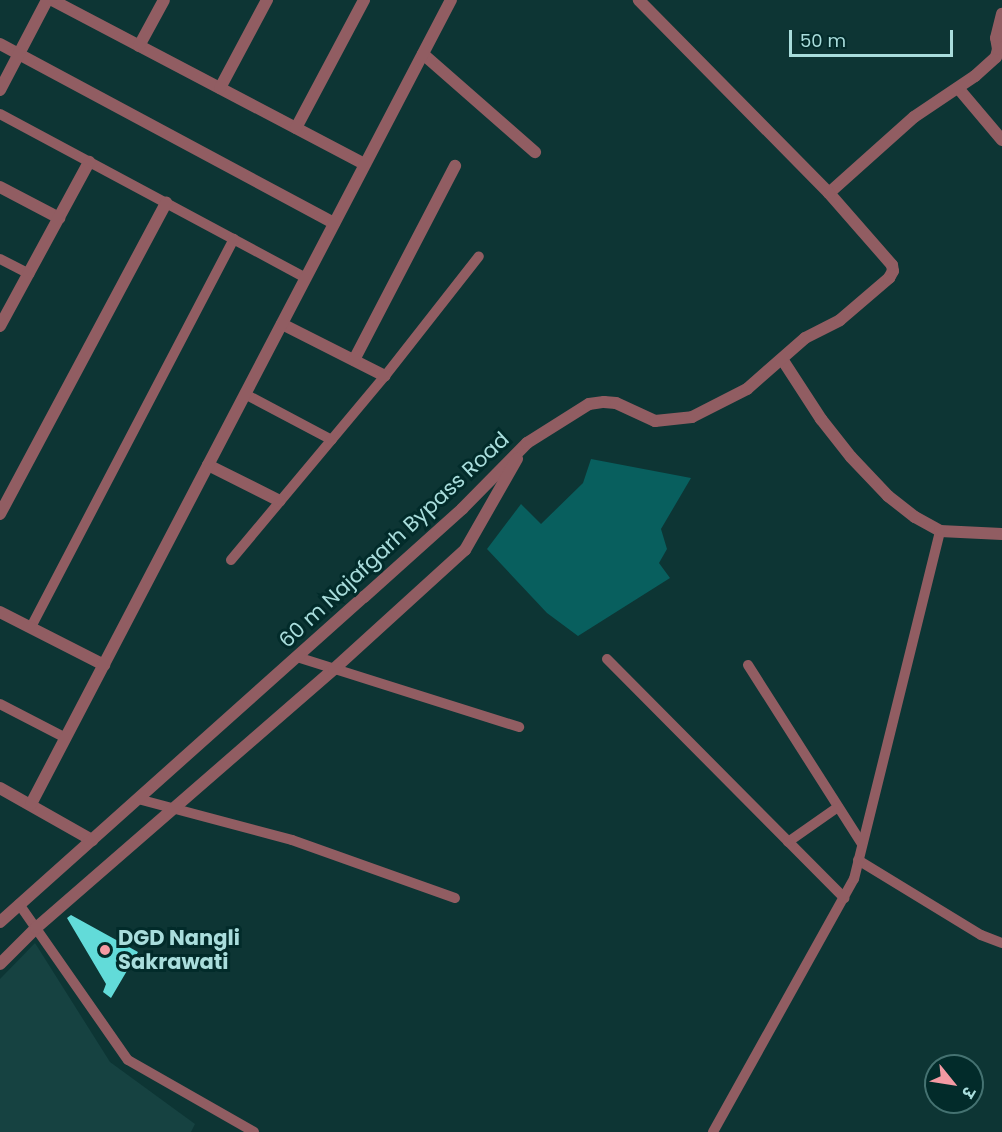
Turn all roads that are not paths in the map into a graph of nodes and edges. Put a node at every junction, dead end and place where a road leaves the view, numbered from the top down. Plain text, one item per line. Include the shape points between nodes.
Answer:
1 (47, 0) edge
2 (52, 0) edge
3 (164, 0) edge
4 (267, 0) edge
5 (364, 0) edge
6 (451, 0) edge
7 (639, 0) edge
8 (1002, 14) edge
9 (0, 44) edge
10 (139, 46) junction
11 (19, 54) junction
12 (423, 54) junction
13 (1000, 54) edge
14 (220, 88) junction
15 (958, 88) junction
16 (0, 90) edge
17 (0, 114) edge
18 (296, 128) junction
19 (1002, 140) edge
20 (535, 152) dead end
21 (89, 162) junction
22 (365, 164) junction
23 (455, 166) dead end
24 (0, 187) edge
25 (829, 193) junction
26 (166, 203) junction
27 (59, 218) junction
28 (334, 223) junction
29 (234, 239) junction
30 (479, 256) dead end
31 (0, 259) edge
32 (29, 274) junction
33 (306, 278) junction
34 (282, 324) junction
35 (0, 326) edge
36 (782, 359) junction
37 (354, 360) junction
38 (386, 376) junction
39 (245, 394) junction
40 (332, 440) junction
41 (527, 443) junction
42 (208, 465) junction
43 (280, 501) junction
44 (0, 514) edge
45 (940, 531) junction
46 (1002, 534) edge
47 (231, 560) dead end
48 (0, 612) edge
49 (31, 627) junction
50 (297, 657) junction
51 (607, 659) dead end
52 (104, 665) junction
53 (748, 665) dead end
54 (334, 669) junction
55 (0, 704) edge
56 (519, 727) dead end
57 (66, 738) junction
58 (0, 788) edge
59 (138, 799) junction
60 (31, 804) junction
61 (838, 807) junction
62 (173, 808) junction
63 (92, 840) junction
64 (788, 842) junction
65 (862, 844) junction
66 (858, 860) junction
67 (455, 898) dead end
68 (844, 898) junction
69 (19, 904) junction
70 (0, 922) edge
71 (36, 928) junction
72 (1002, 943) edge
73 (0, 964) edge
74 (254, 1132) edge
75 (713, 1132) edge

1 - 11 street
2 - 10 street
3 - 10 street
4 - 14 street
5 - 18 street
6 - 12 street
7 - 25 street
8 - 13 street via 996,38
9 - 11 street
10 - 14 street
11 - 16 street
11 - 28 street
12 - 20 street
12 - 22 street
13 - 15 street
14 - 18 street
15 - 19 street
15 - 25 street via 914,117
17 - 21 lane
18 - 22 street
21 - 26 lane
21 - 27 street
22 - 28 street
23 - 37 street
24 - 27 street
25 - 36 street via 892,265 893,271 848,314 805,338
26 - 29 lane
26 - 44 street
27 - 32 street
28 - 33 street
29 - 33 lane
29 - 49 lane
30 - 38 lane
31 - 32 lane
32 - 35 street
33 - 34 street
34 - 37 street
34 - 39 street
36 - 41 street via 747,389 692,417 655,421 616,403 589,404
36 - 45 street via 851,457 915,518
37 - 38 street
38 - 40 lane
39 - 40 lane
39 - 42 street
40 - 43 lane
41 - 50 street, 60 m Najafgarh Bypass Road via 462,509
41 - 54 street, 60 m Najafgarh Bypass Road via 465,550
42 - 43 street
42 - 52 street
43 - 47 lane
45 - 46 street
45 - 65 lane
48 - 49 street
49 - 52 street
50 - 54 lane
50 - 59 street, 60 m Najafgarh Bypass Road
51 - 64 lane
52 - 57 street
53 - 61 lane
54 - 56 lane
54 - 62 street, 60 m Najafgarh Bypass Road
55 - 57 lane
57 - 60 street
58 - 60 street
59 - 62 lane
59 - 63 street, 60 m Najafgarh Bypass Road
60 - 63 street
61 - 64 lane
61 - 65 lane
62 - 67 lane via 292,840
62 - 71 street, 60 m Najafgarh Bypass Road
63 - 69 street, 60 m Najafgarh Bypass Road
64 - 68 lane
65 - 66 lane
66 - 68 lane
66 - 72 lane via 981,935
68 - 75 lane
69 - 70 street, 60 m Najafgarh Bypass Road
69 - 71 lane
71 - 73 street, 60 m Najafgarh Bypass Road
71 - 74 lane via 128,1059

